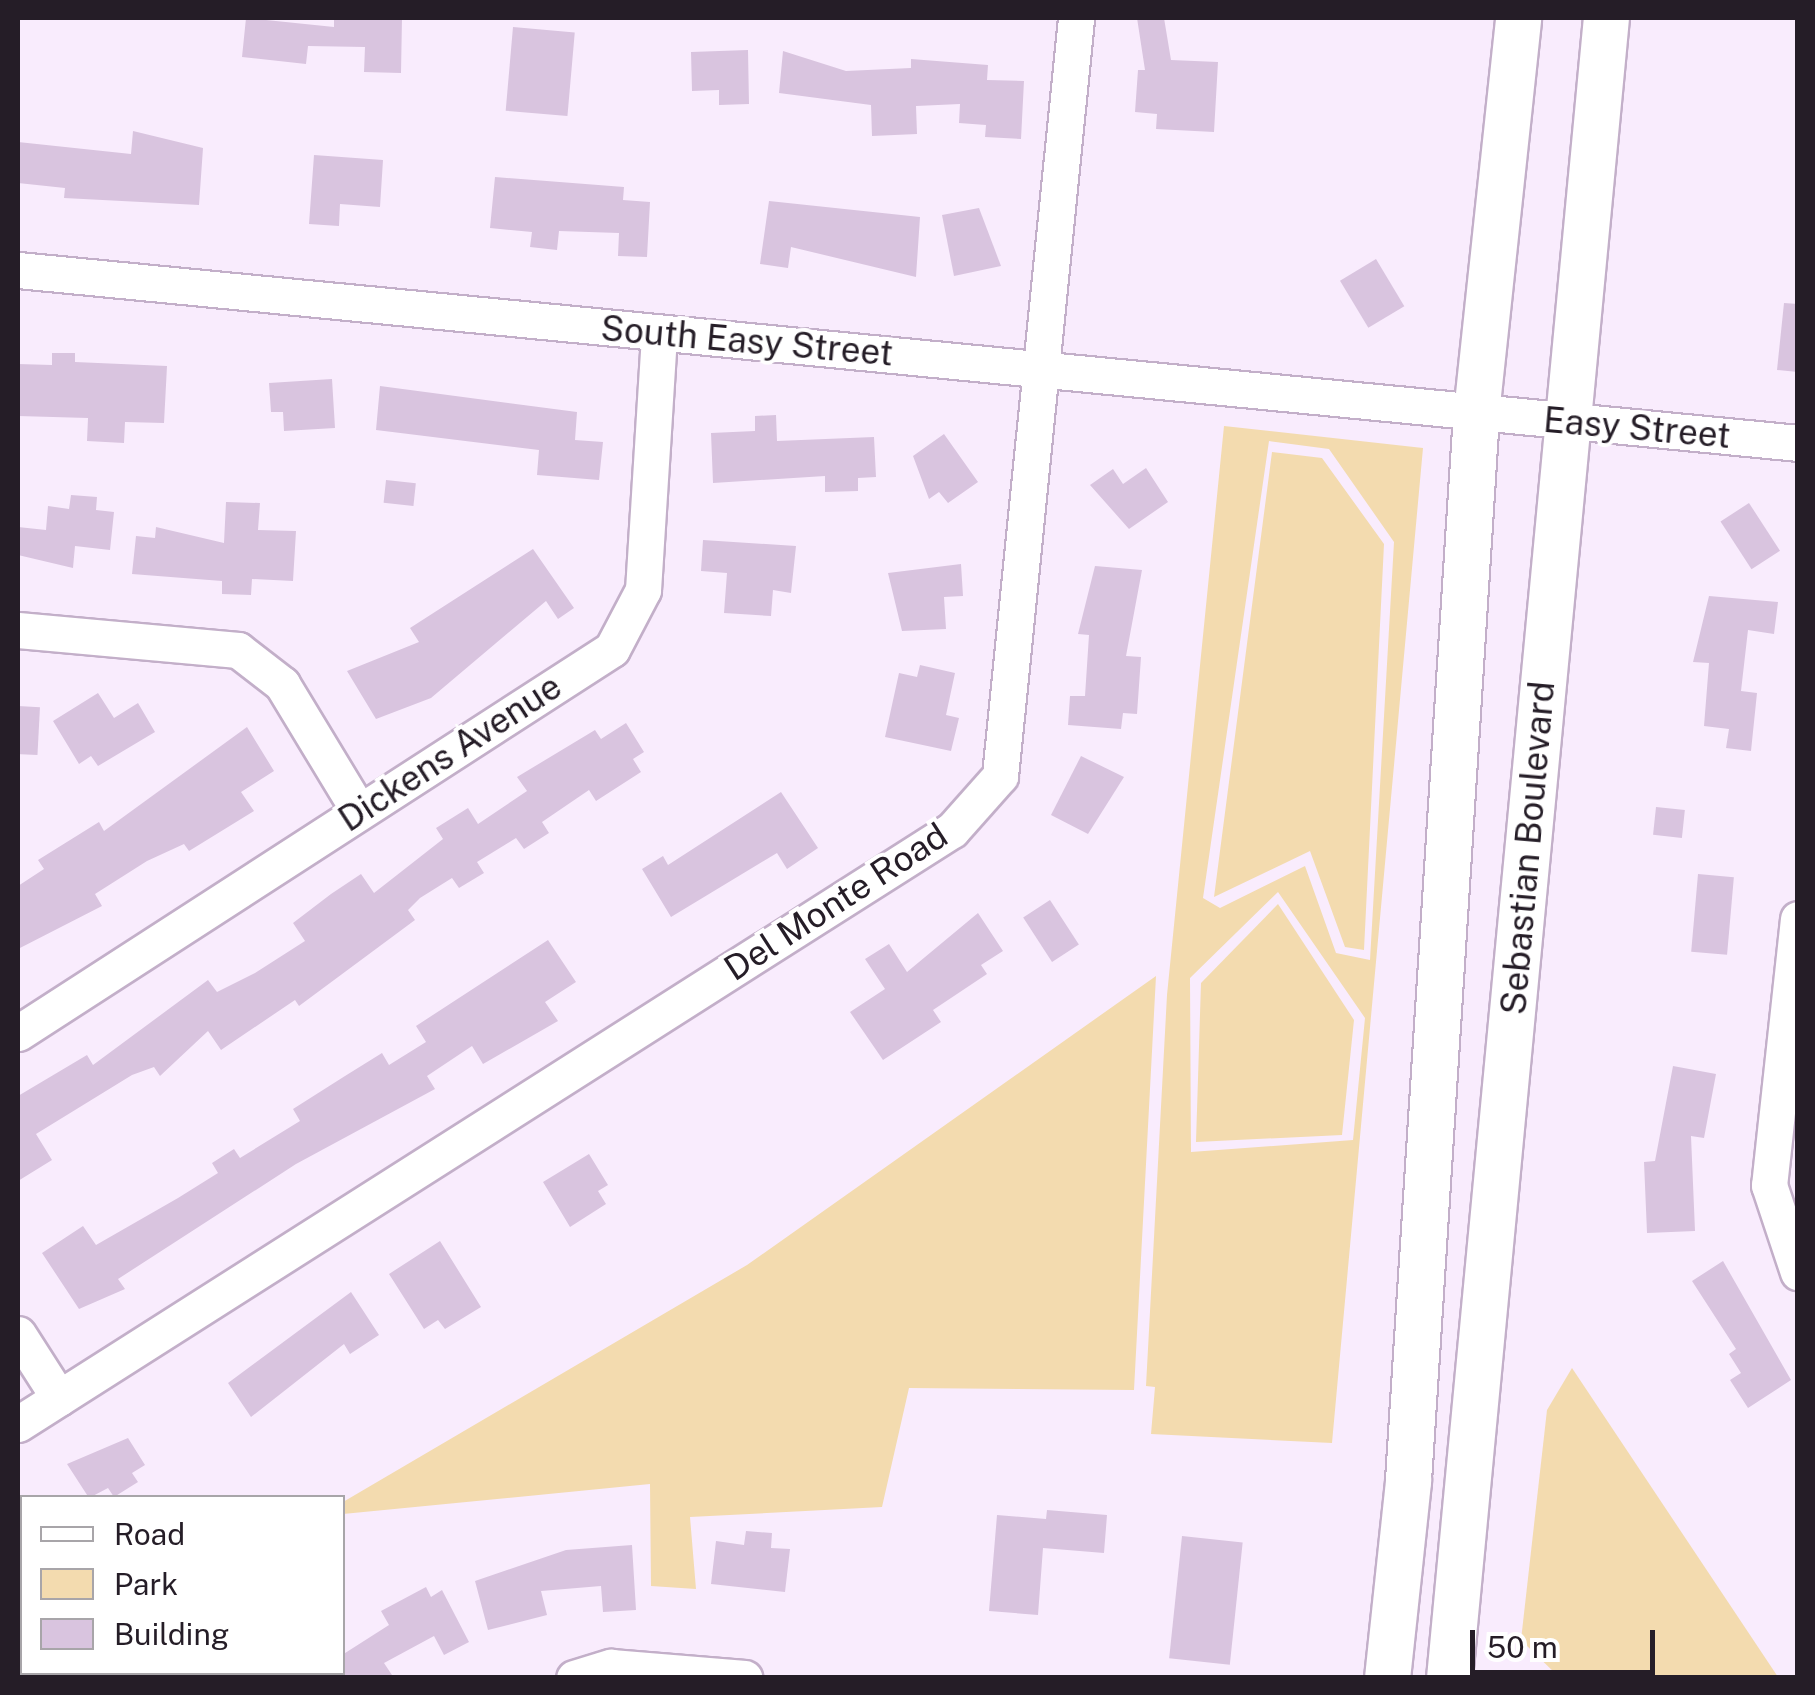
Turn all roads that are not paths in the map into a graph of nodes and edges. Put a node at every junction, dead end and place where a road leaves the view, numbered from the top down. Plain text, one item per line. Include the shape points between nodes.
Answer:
1 (1068, 18) edge
2 (1518, 18) edge
3 (1606, 18) edge
4 (18, 270) edge
5 (659, 334) junction
6 (1042, 368) junction
7 (1476, 412) junction
8 (1568, 421) junction
9 (1798, 443) edge
10 (18, 630) edge
11 (359, 811) junction
12 (1798, 919) edge
13 (18, 1033) edge
14 (1798, 1272) edge
15 (18, 1334) edge
16 (59, 1398) junction
17 (18, 1424) edge
18 (574, 1678) edge
19 (744, 1678) edge
20 (1387, 1678) edge
21 (1449, 1678) edge

1 - 6 street, Del Monte Road
2 - 7 main road
3 - 8 main road, Sebastian Boulevard
4 - 5 street, South Easy Street
5 - 6 street, South Easy Street
5 - 11 street, Dickens Avenue via 643,590 612,649
6 - 7 street, South Easy Street
6 - 16 street, Del Monte Road via 1000,776 952,830
7 - 8 street, Easy Street
7 - 20 main road via 1408,1480
8 - 9 street, Easy Street
8 - 21 main road, Sebastian Boulevard
10 - 11 street via 238,650 282,684
11 - 13 street, Dickens Avenue
12 - 14 street via 1768,1185
15 - 16 street
16 - 17 street, Del Monte Road
18 - 19 street via 611,1667

